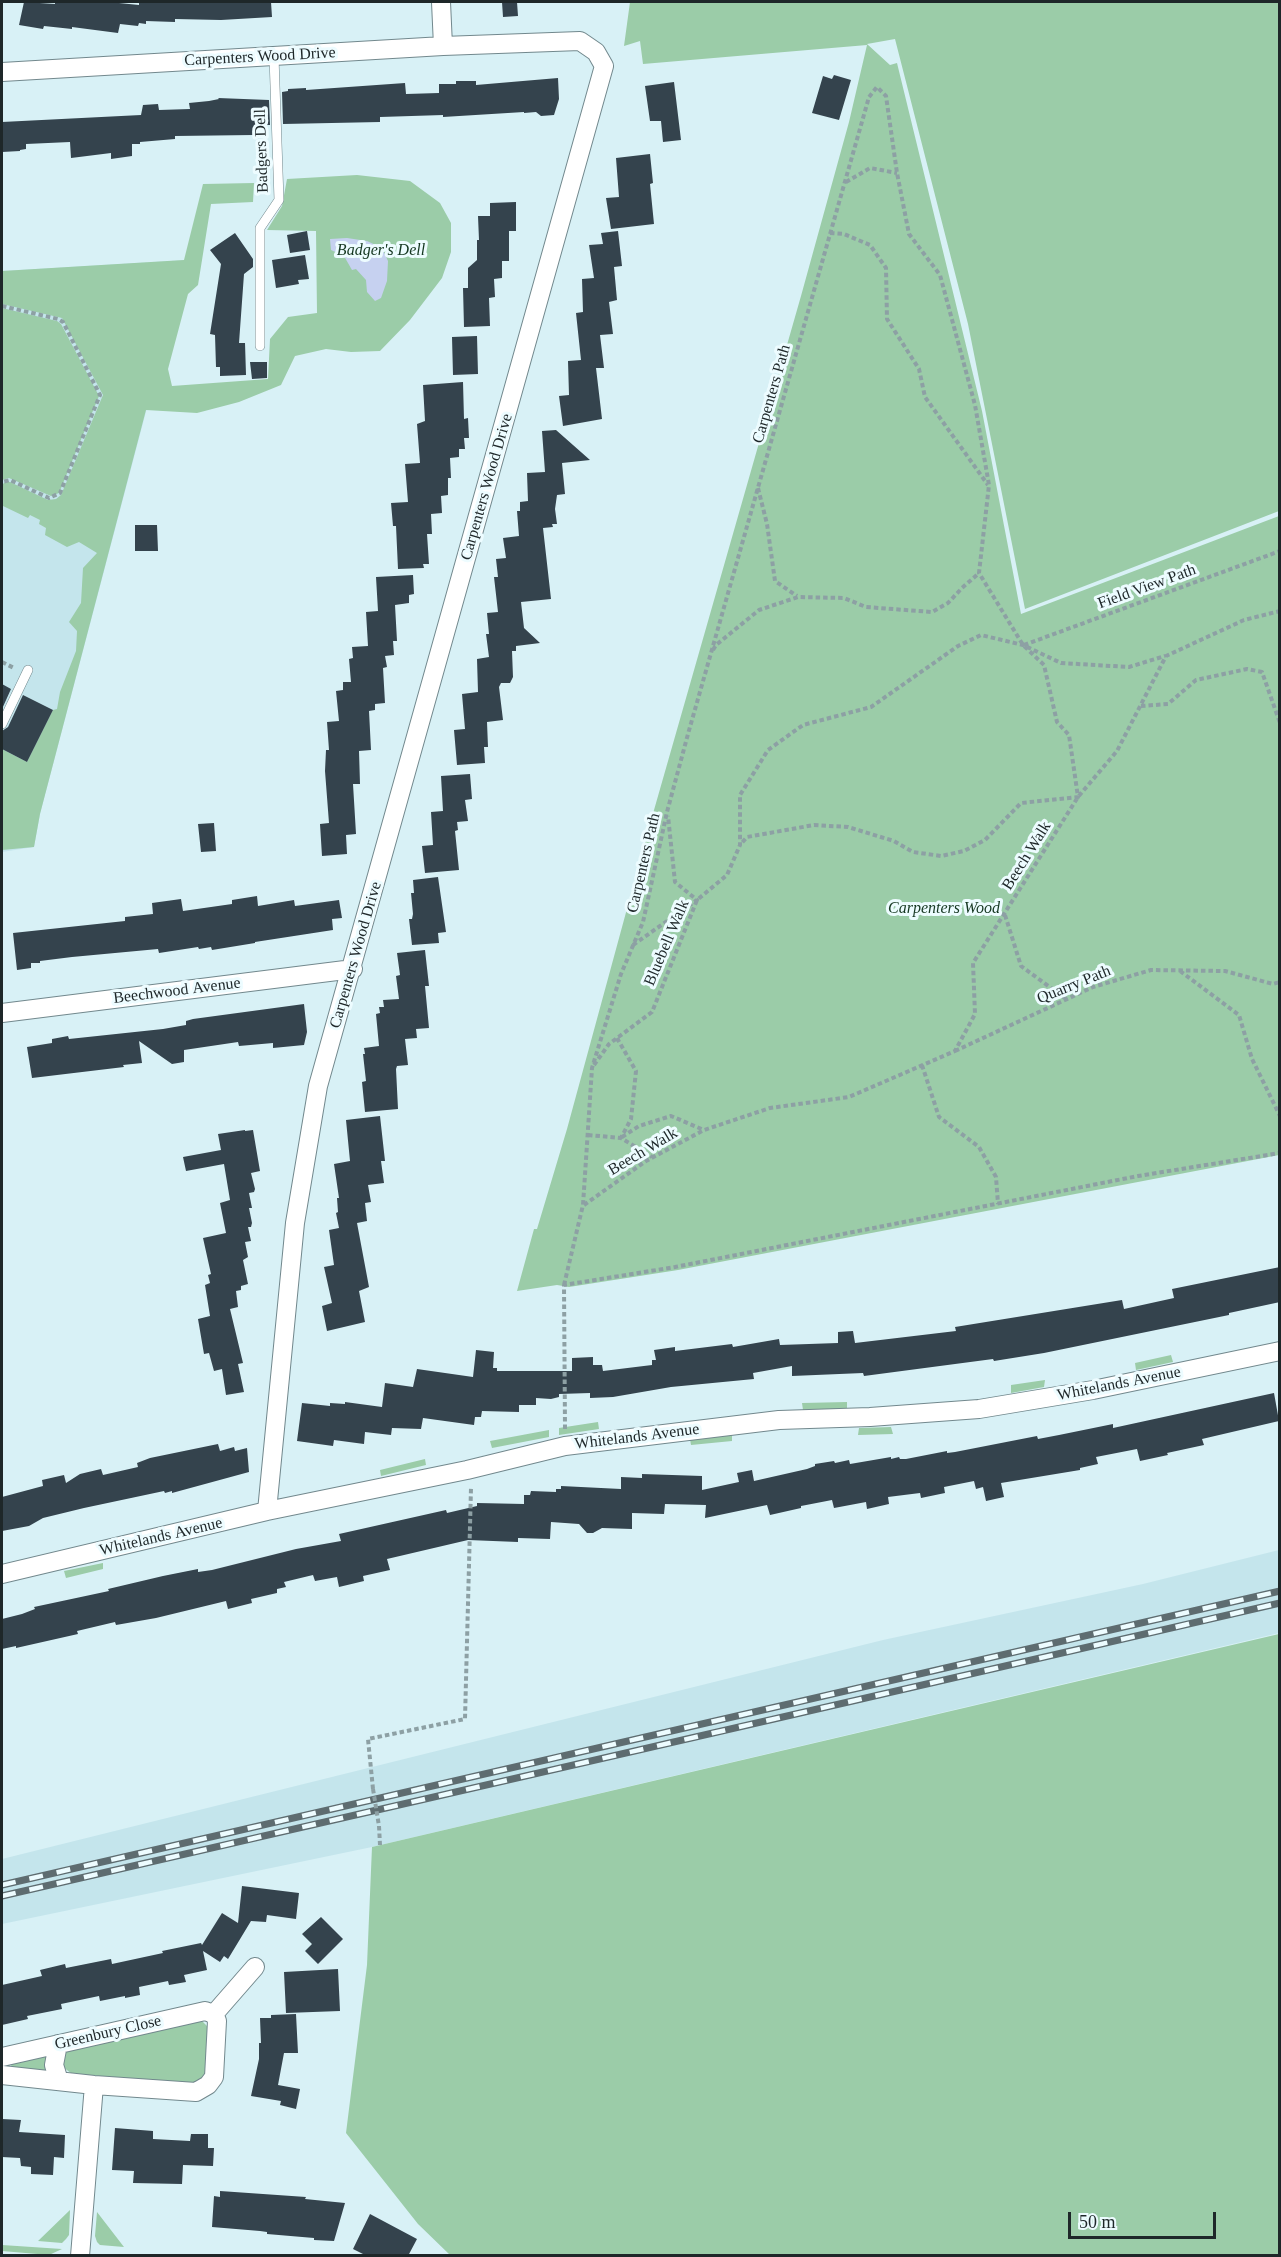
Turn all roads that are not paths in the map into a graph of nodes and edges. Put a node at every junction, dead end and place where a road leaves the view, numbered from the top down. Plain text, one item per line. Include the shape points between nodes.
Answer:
1 (441, 2) edge
2 (443, 46) junction
3 (274, 57) junction
4 (2, 72) edge
5 (260, 346) dead end
6 (28, 670) dead end
7 (2, 724) edge
8 (352, 969) junction
9 (2, 1013) edge
10 (1280, 1351) edge
11 (267, 1511) junction
12 (2, 1575) edge
13 (255, 1967) dead end
14 (214, 2014) junction
15 (58, 2044) junction
16 (2, 2057) edge
17 (2, 2075) edge
18 (59, 2081) junction
19 (94, 2085) junction
20 (81, 2256) edge

1 - 2 street
2 - 3 street, Carpenters Wood Drive
2 - 8 street, Carpenters Wood Drive via 580,41 596,52 604,66
3 - 4 street, Carpenters Wood Drive
3 - 5 lane, Badgers Dell via 279,200 260,228
6 - 7 lane
8 - 9 street, Beechwood Avenue
8 - 11 street, Carpenters Wood Drive via 318,1086 295,1222
10 - 11 street, Whitelands Avenue via 1094,1390 979,1409 779,1420 565,1446
11 - 12 street, Whitelands Avenue
13 - 14 street
14 - 15 street, Greenbury Close via 205,2011
14 - 19 street via 214,2077 207,2086 196,2092
15 - 16 street, Greenbury Close
15 - 18 street via 54,2065
17 - 18 street
18 - 19 street
19 - 20 street

